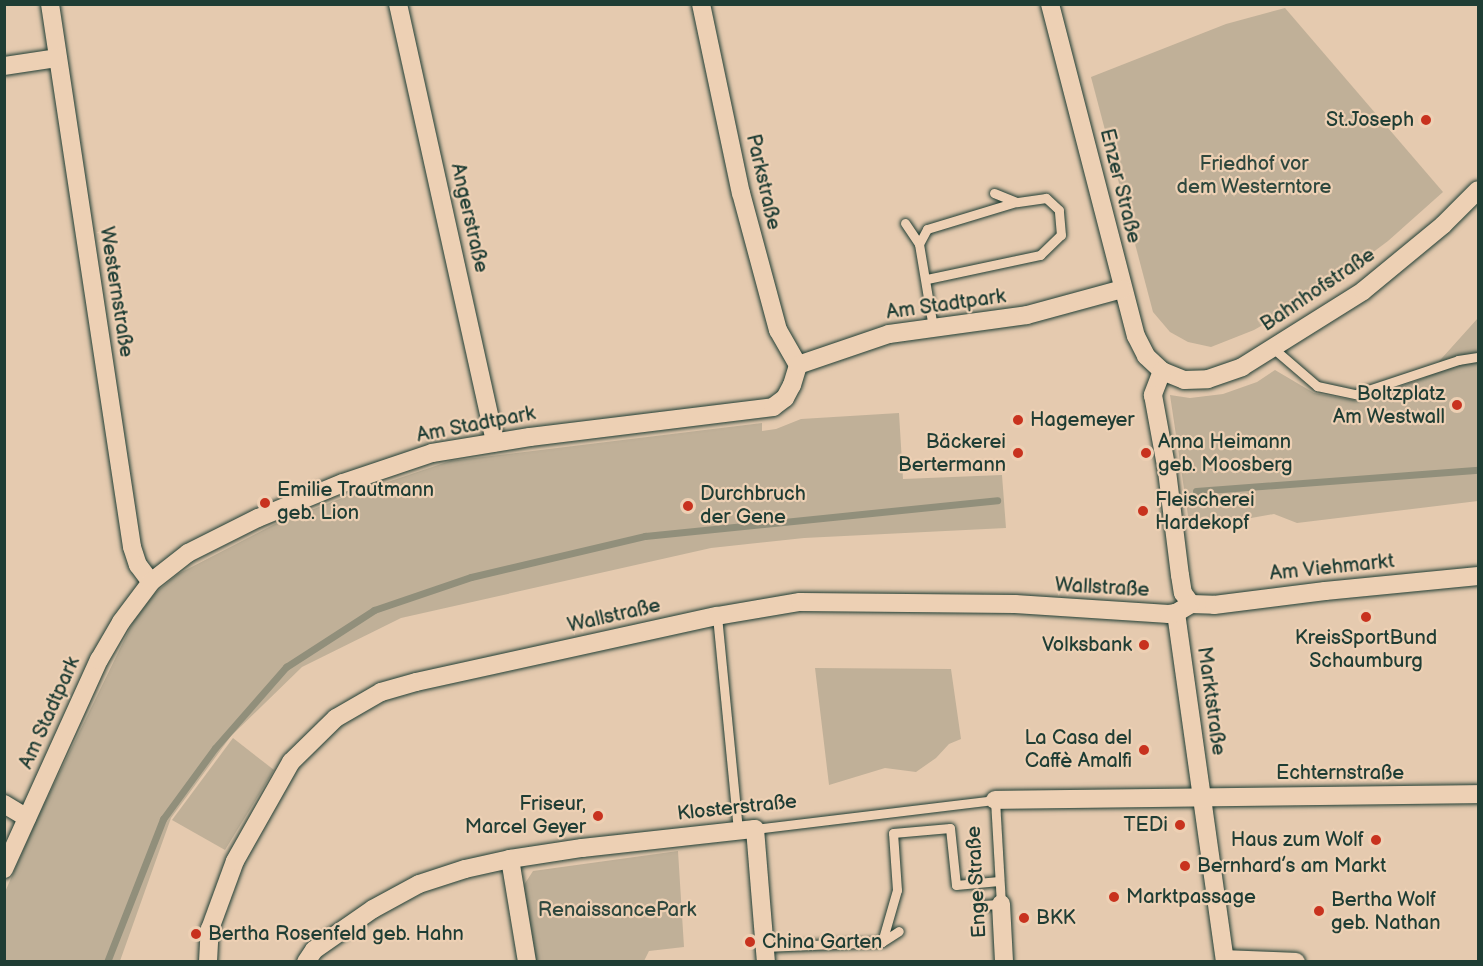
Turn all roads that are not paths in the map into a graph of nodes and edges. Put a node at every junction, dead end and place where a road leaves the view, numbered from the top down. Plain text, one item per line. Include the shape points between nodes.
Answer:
1 (50, 4) edge
2 (398, 4) edge
3 (701, 4) edge
4 (1050, 4) edge
5 (57, 58) junction
6 (4, 66) edge
7 (1479, 190) edge
8 (994, 193) dead end
9 (1016, 202) junction
10 (905, 223) dead end
11 (919, 244) junction
12 (927, 279) junction
13 (1123, 289) junction
14 (933, 328) junction
15 (1274, 349) junction
16 (1479, 357) edge
17 (798, 365) junction
18 (1162, 371) junction
19 (495, 442) junction
20 (1479, 576) edge
21 (151, 582) junction
22 (1183, 609) junction
23 (717, 616) junction
24 (1479, 794) edge
25 (1202, 796) junction
26 (995, 800) junction
27 (4, 804) edge
28 (27, 818) junction
29 (746, 830) junction
30 (510, 859) junction
31 (4, 868) edge
32 (999, 881) junction
33 (1001, 904) junction
34 (981, 905) dead end
35 (899, 931) dead end
36 (882, 942) junction
37 (765, 954) edge
38 (1225, 960) edge
39 (208, 962) edge
40 (306, 962) edge
41 (527, 962) edge
42 (1004, 962) edge
43 (1296, 962) edge

1 - 5 street, Westernstraße
2 - 19 street, Angerstraße
3 - 17 street, Parkstraße via 741,193 778,330
4 - 13 street, Enzer Straße
5 - 6 street
5 - 21 street, Westernstraße via 132,547 138,565
7 - 15 street, Bahnhofstraße via 1363,291
8 - 9 lane
9 - 11 lane via 927,229
9 - 12 lane via 1046,198 1059,210 1061,235 1040,255
10 - 11 lane
11 - 12 lane
12 - 14 lane
13 - 14 street, Am Stadtpark via 1027,315
13 - 18 street, Enzer Straße via 1136,336 1146,356
14 - 17 street, Am Stadtpark via 889,334
15 - 16 lane via 1317,386 1356,394 1458,360
15 - 18 street, Bahnhofstraße via 1242,367 1208,379 1184,380
17 - 19 street, Am Stadtpark via 785,398 773,407
18 - 22 street, Marktstraße via 1153,395 1167,471
19 - 21 street, Am Stadtpark via 432,453 343,483 258,518 188,553
20 - 22 street, Am Viehmarkt
21 - 28 street, Am Stadtpark via 99,660
22 - 23 street, Wallstraße via 800,602
22 - 25 street, Marktstraße
23 - 29 lane
23 - 39 street, Wallstraße via 416,682 381,692 336,718 291,762 235,861 210,929
24 - 25 street, Echternstraße
25 - 26 street, Klosterstraße
25 - 38 street, Marktstraße
26 - 29 lane, Klosterstraße
26 - 32 lane, Enge Straße
27 - 28 street
28 - 31 street, Am Stadtpark
29 - 30 street, Klosterstraße
29 - 37 street
30 - 40 street, Klosterstraße via 419,884 373,909 314,950
30 - 41 street
32 - 33 lane, Enge Straße
32 - 36 lane via 956,885 950,828 893,832 897,890
33 - 34 lane
33 - 42 street, Enge Straße
35 - 36 lane
36 - 37 lane
38 - 43 street

